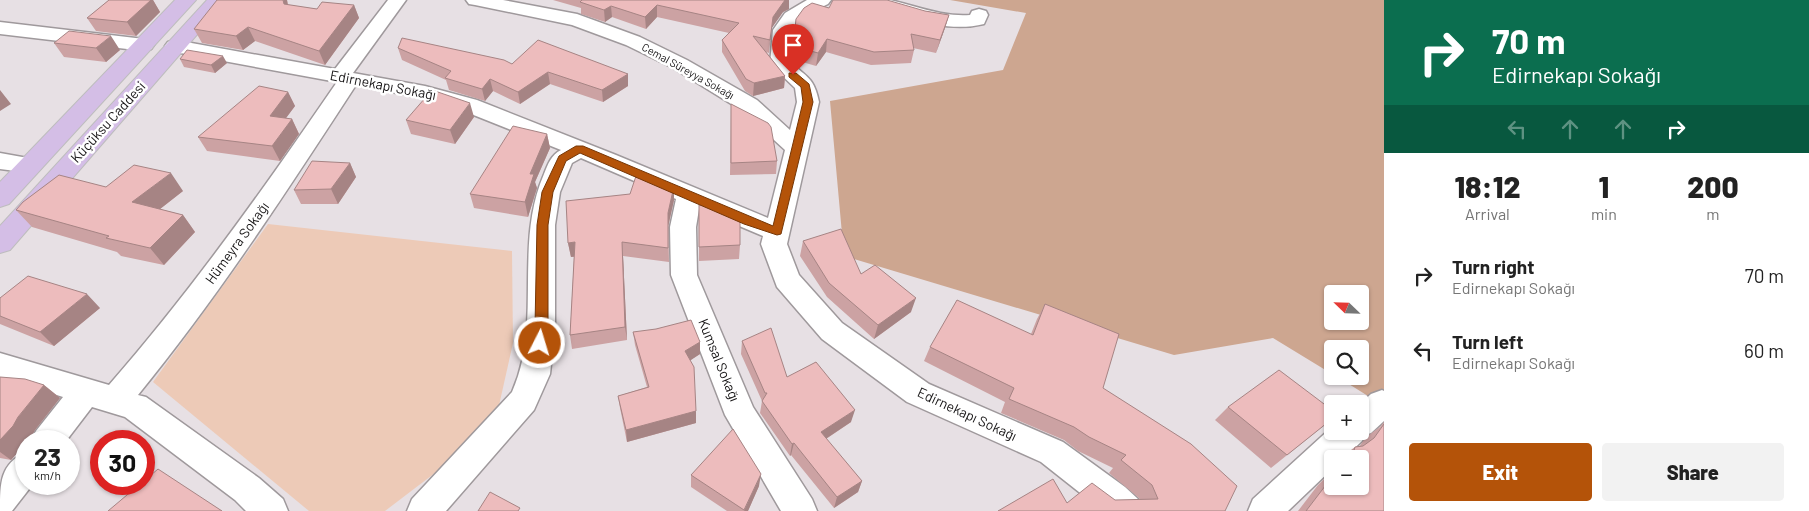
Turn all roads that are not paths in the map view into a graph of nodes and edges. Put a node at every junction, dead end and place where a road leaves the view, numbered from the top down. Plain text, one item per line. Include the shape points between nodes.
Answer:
1 (186, 0) edge
2 (216, 0) edge
3 (397, 0) edge
4 (475, 0) edge
5 (822, 0) edge
6 (868, 0) edge
7 (979, 15) dead end
8 (0, 28) edge
9 (144, 45) junction
10 (175, 46) junction
11 (345, 77) junction
12 (579, 149) junction
13 (798, 149) junction
14 (0, 161) edge
15 (31, 165) junction
16 (689, 196) junction
17 (0, 198) edge
18 (777, 231) junction
19 (0, 244) edge
20 (0, 365) edge
21 (100, 396) junction
22 (60, 430) edge
23 (1341, 440) edge
24 (15, 481) edge
25 (0, 500) edge
26 (271, 511) edge
27 (424, 511) edge
28 (800, 511) edge
29 (1126, 511) edge
30 (1265, 511) edge

1 - 9 main road, Küçüksu Caddesi
2 - 10 main road, Küçüksu Caddesi
3 - 11 street, Hümeyra Sokağı
4 - 13 street, Cemal Süreyya Sokağı via 577,20 633,41 680,64 749,105
5 - 13 street, Edirnekapı Sokağı via 795,12 784,24 779,40 780,64 805,86 808,102
6 - 7 street via 943,19 977,20
8 - 9 street
9 - 10 main road
9 - 15 main road, Küçüksu Caddesi
10 - 11 street, Edirnekapı Sokağı
10 - 19 main road, Küçüksu Caddesi
11 - 12 street, Edirnekapı Sokağı via 425,92 469,105
11 - 21 street, Hümeyra Sokağı via 274,192 170,335
12 - 16 street, Edirnekapı Sokağı
12 - 27 street via 562,159 548,192 542,225 542,327 535,374 523,401
13 - 18 street, Edirnekapı Sokağı
14 - 15 street
15 - 17 main road, Küçüksu Caddesi
16 - 18 street, Edirnekapı Sokağı
16 - 28 street, Kumsal Sokağı via 683,227 684,275 742,415
18 - 29 street, Edirnekapı Sokağı via 774,244 787,280 832,331 918,393 1052,452
20 - 21 street
21 - 22 street, Hümeyra Sokağı
21 - 26 street via 135,407 247,489
23 - 30 street
24 - 25 street

